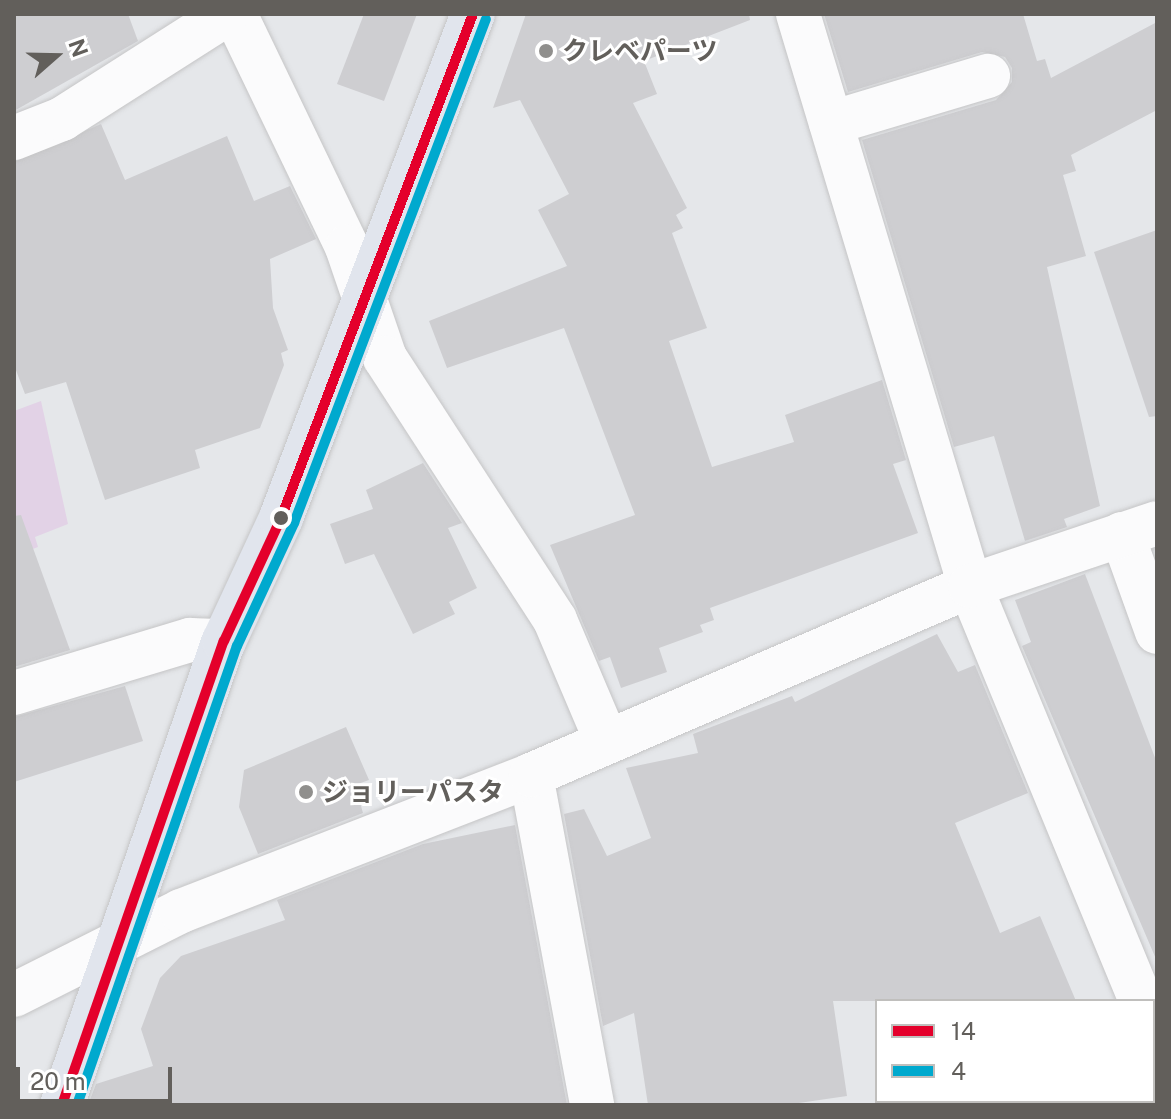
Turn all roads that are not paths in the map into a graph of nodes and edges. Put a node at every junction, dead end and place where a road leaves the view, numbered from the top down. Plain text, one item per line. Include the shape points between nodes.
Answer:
1 (227, 14) edge
2 (235, 14) edge
3 (473, 14) edge
4 (798, 14) edge
5 (988, 76) dead end
6 (831, 123) junction
7 (14, 138) edge
8 (364, 302) junction
9 (1139, 529) edge
10 (970, 586) junction
11 (1157, 632) edge
12 (224, 641) junction
13 (14, 693) edge
14 (606, 740) junction
15 (531, 775) junction
16 (123, 943) junction
17 (14, 995) edge
18 (1140, 999) edge
19 (62, 1105) edge
20 (592, 1105) edge

1 - 7 street via 62,119
2 - 8 street via 347,247
3 - 8 highway
4 - 6 street
5 - 6 street
6 - 10 street
8 - 12 highway via 281,518
8 - 14 street via 385,358 555,620
9 - 10 street
9 - 11 street
10 - 14 street
10 - 18 street
12 - 13 street via 190,640
12 - 16 highway
14 - 15 street
15 - 16 street via 181,911
15 - 20 street
16 - 17 street
16 - 19 highway

